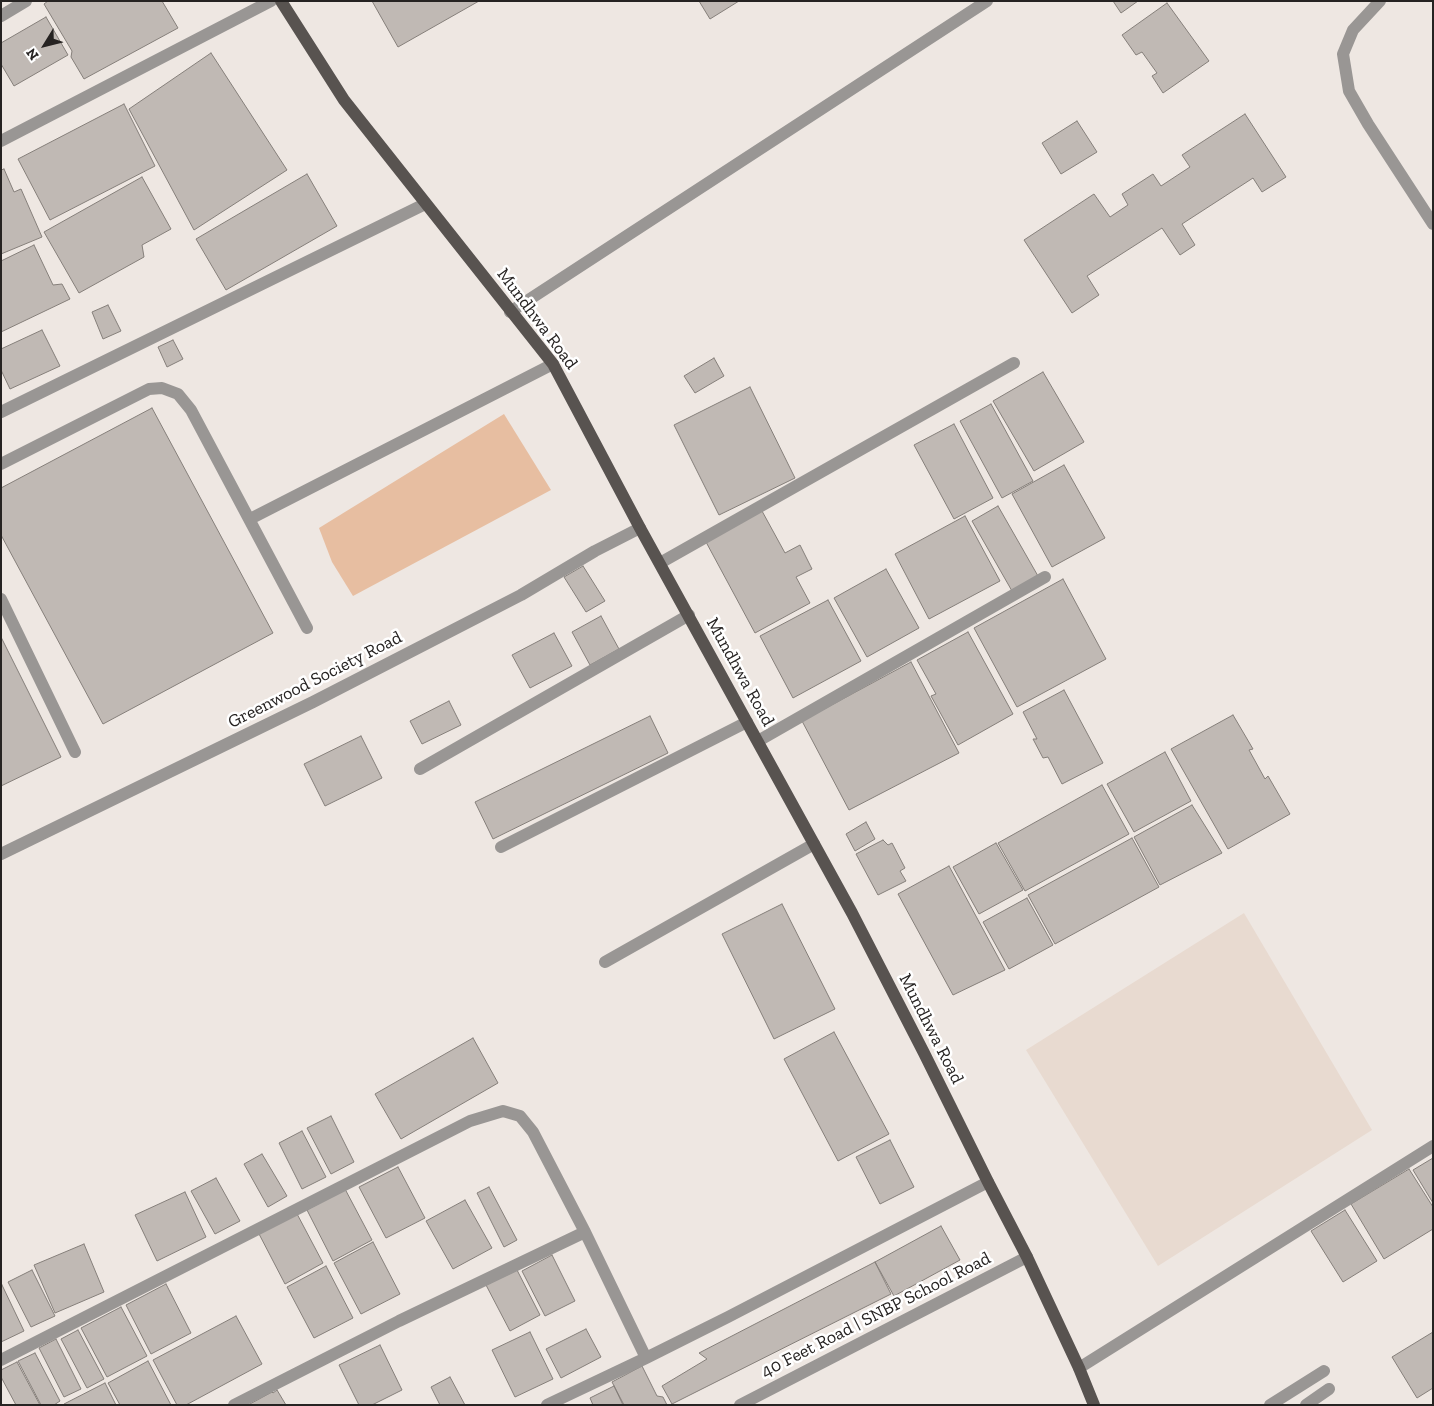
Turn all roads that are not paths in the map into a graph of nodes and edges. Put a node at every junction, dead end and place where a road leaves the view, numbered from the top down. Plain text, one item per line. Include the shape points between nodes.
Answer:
1 (26, 1) edge
2 (271, 1) edge
3 (281, 1) edge
4 (987, 1) edge
5 (1380, 1) edge
6 (1, 16) edge
7 (1, 140) edge
8 (425, 204) junction
9 (1433, 224) edge
10 (510, 312) junction
11 (1014, 362) dead end
12 (552, 364) junction
13 (1, 412) edge
14 (1, 464) edge
15 (250, 519) junction
16 (640, 528) junction
17 (660, 563) junction
18 (1045, 577) dead end
19 (1, 598) edge
20 (688, 615) junction
21 (307, 628) dead end
22 (747, 722) junction
23 (758, 741) junction
24 (75, 752) dead end
25 (420, 769) dead end
26 (814, 844) junction
27 (501, 847) dead end
28 (1, 854) edge
29 (605, 962) dead end
30 (1433, 1146) edge
31 (988, 1182) junction
32 (585, 1232) junction
33 (1027, 1257) junction
34 (646, 1358) junction
35 (1, 1360) edge
36 (1079, 1368) junction
37 (1324, 1371) dead end
38 (1329, 1389) dead end
39 (234, 1405) edge
40 (547, 1405) edge
41 (740, 1405) edge
42 (1094, 1405) edge
43 (1270, 1405) edge
44 (1306, 1405) edge

1 - 6 street
2 - 7 street
3 - 8 main road, Mundhwa Road via 344,100
4 - 10 street
5 - 9 street via 1353,30 1343,54 1350,91
8 - 10 main road, Mundhwa Road
8 - 13 street
10 - 12 main road, Mundhwa Road
11 - 17 street
12 - 15 street
12 - 16 main road, Mundhwa Road
14 - 15 street via 149,389 162,388 178,394 191,410
15 - 21 street
16 - 17 main road, Mundhwa Road
16 - 28 street, Greenwood Society Road via 521,595 313,702
17 - 20 main road, Mundhwa Road
18 - 23 street
19 - 24 street
20 - 22 main road, Mundhwa Road
20 - 25 street
22 - 23 main road, Mundhwa Road
22 - 27 street
23 - 26 main road, Mundhwa Road
26 - 29 street
26 - 31 main road, Mundhwa Road via 852,912
30 - 36 street
31 - 33 main road, Mundhwa Road
31 - 34 street
32 - 34 street
32 - 35 street via 534,1132 520,1116 502,1111 470,1121
32 - 39 street
33 - 36 main road, Mundhwa Road
33 - 41 street, 40 Feet Road | SNBP School Road
34 - 40 street
36 - 42 main road, Mundhwa Road
37 - 43 street
38 - 44 street

